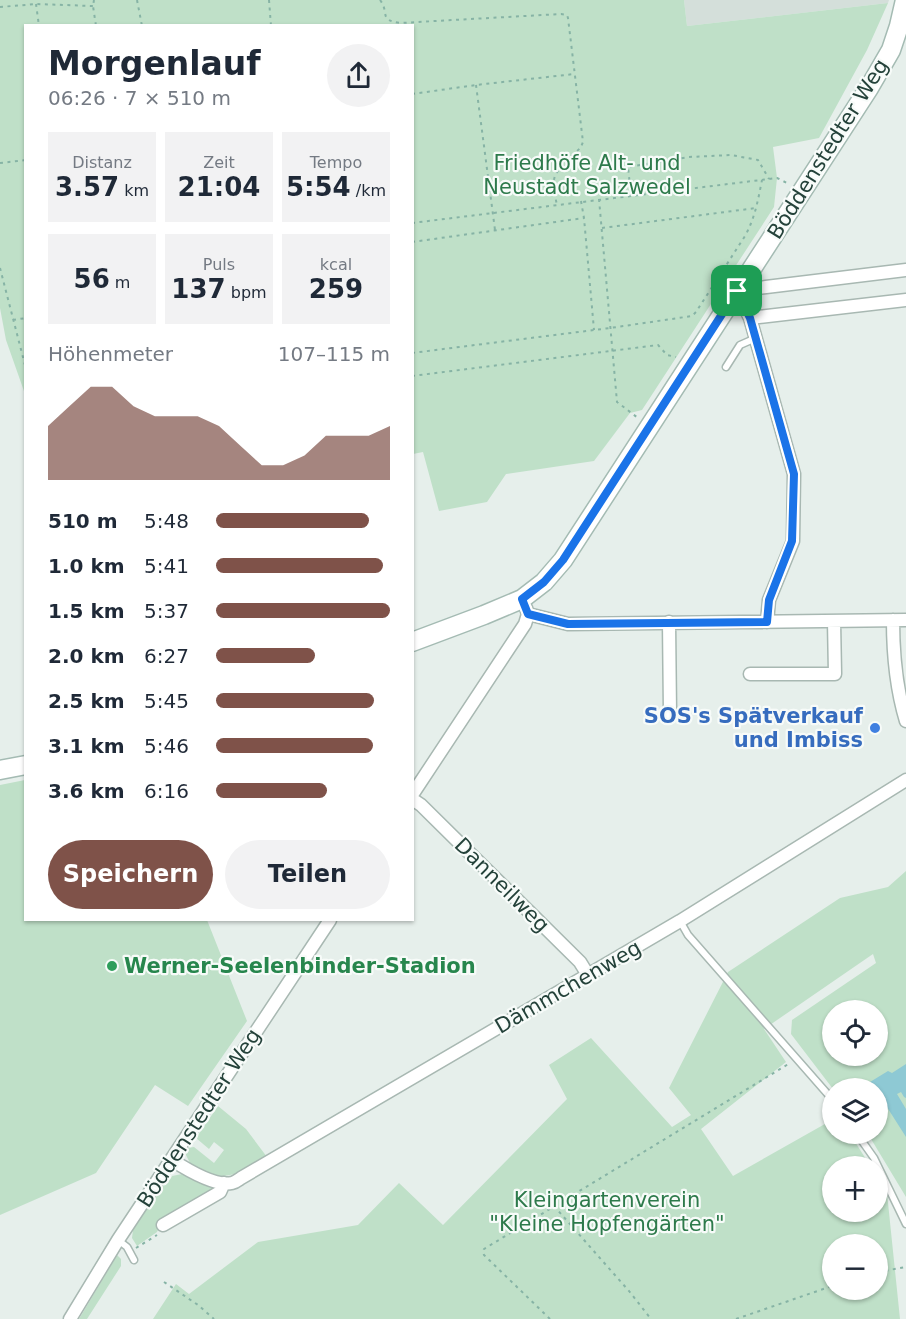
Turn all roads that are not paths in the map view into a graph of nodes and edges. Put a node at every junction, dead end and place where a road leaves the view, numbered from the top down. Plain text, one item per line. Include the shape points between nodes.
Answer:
1 (905, 2) edge
2 (906, 270) edge
3 (737, 291) junction
4 (906, 300) edge
5 (750, 318) junction
6 (756, 338) junction
7 (726, 367) dead end
8 (525, 606) junction
9 (900, 620) edge
10 (834, 621) junction
11 (669, 622) junction
12 (767, 622) junction
13 (414, 641) edge
14 (750, 674) dead end
15 (670, 713) dead end
16 (906, 721) edge
17 (24, 765) edge
18 (0, 770) edge
19 (906, 780) edge
20 (414, 794) edge
21 (414, 799) edge
22 (329, 921) edge
23 (680, 921) junction
24 (588, 975) junction
25 (822, 1086) edge
26 (864, 1144) edge
27 (172, 1160) junction
28 (224, 1183) junction
29 (906, 1224) edge
30 (164, 1225) road end
31 (118, 1240) junction
32 (132, 1257) road end
33 (70, 1319) edge

1 - 3 street, Böddenstedter Weg via 891,50 869,88
2 - 3 street
3 - 5 street
3 - 8 street, Böddenstedter Weg via 563,560
4 - 5 street
5 - 6 street
6 - 7 lane via 740,345
6 - 12 street via 795,482 792,541 769,600
8 - 11 street via 568,624
8 - 13 street via 484,615
8 - 20 street, Böddenstedter Weg via 525,624
9 - 10 street
9 - 16 street via 894,660
10 - 12 street
10 - 14 street via 835,674
11 - 12 street
11 - 15 street
17 - 18 street
19 - 23 street, Dämmchenweg
21 - 24 street, Danneilweg via 580,962
22 - 27 street, Böddenstedter Weg
23 - 24 street, Dämmchenweg
23 - 25 lane via 688,935
24 - 28 street, Dämmchenweg via 258,1169 232,1183
26 - 29 lane
27 - 28 street via 196,1175
27 - 31 street, Böddenstedter Weg
28 - 30 street, Dämmchenweg via 220,1192
31 - 32 lane
31 - 33 street, Böddenstedter Weg

